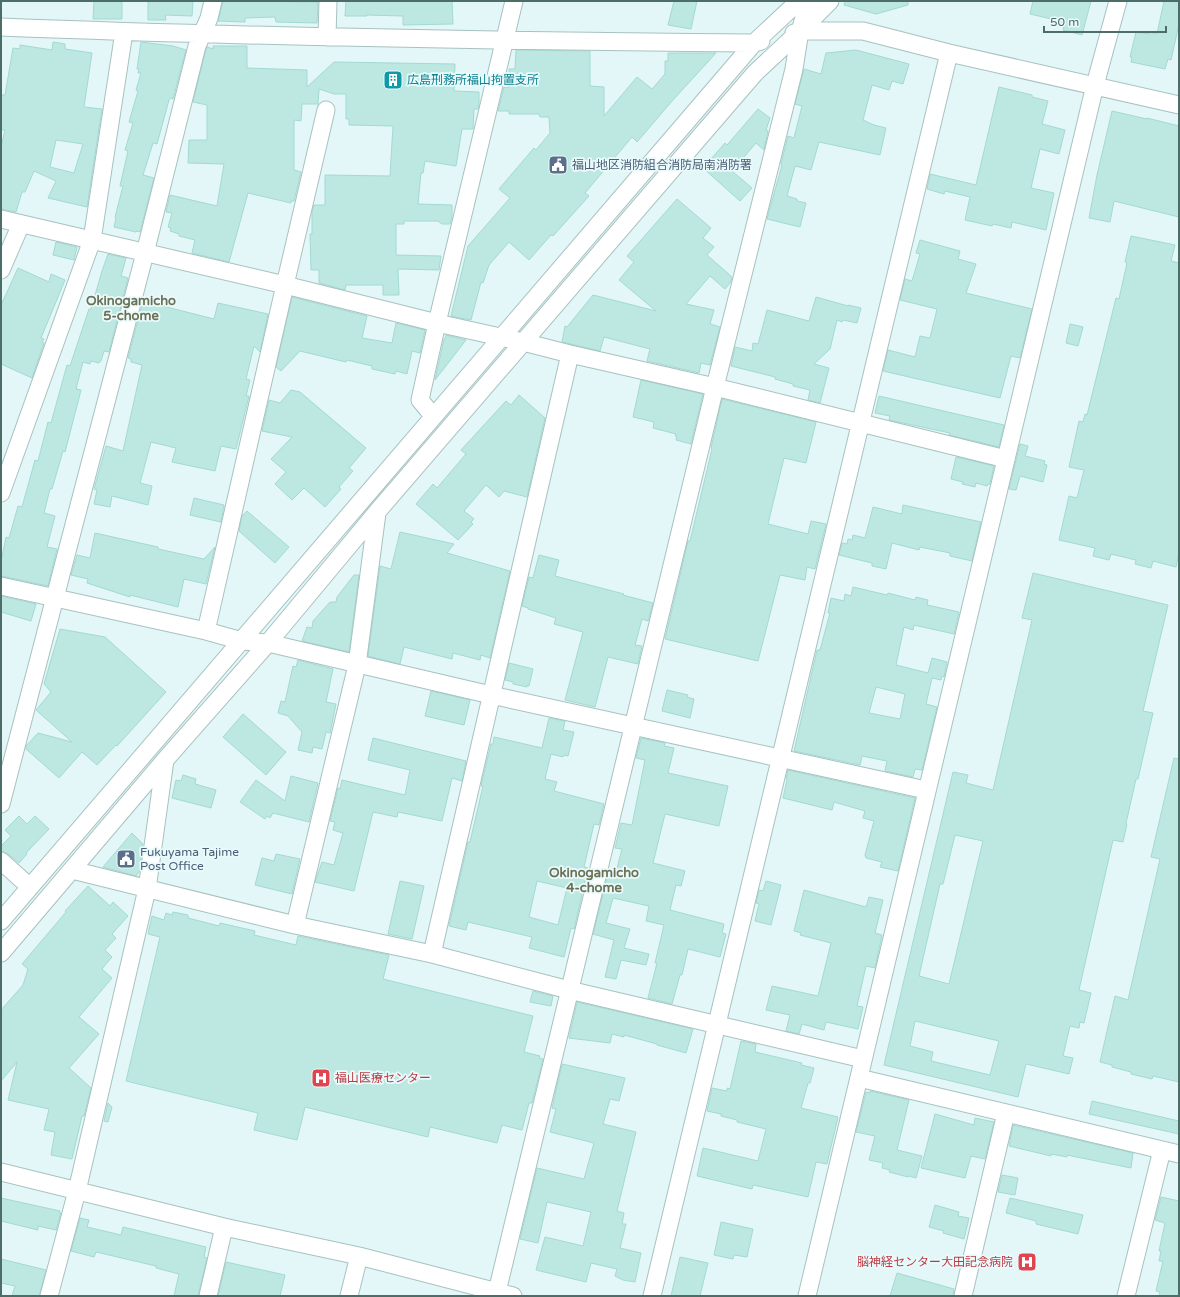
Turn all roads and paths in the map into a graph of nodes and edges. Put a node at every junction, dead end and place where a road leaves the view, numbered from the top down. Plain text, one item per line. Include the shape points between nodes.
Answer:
1 (213, 1) edge
2 (328, 1) edge
3 (514, 1) edge
4 (799, 1) edge
5 (809, 1) edge
6 (830, 1) edge
7 (1118, 1) edge
8 (1, 27) edge
9 (800, 31) junction
10 (124, 32) junction
11 (202, 34) junction
12 (326, 37) junction
13 (505, 41) junction
14 (754, 43) junction
15 (949, 53) junction
16 (1095, 85) junction
17 (1179, 105) edge
18 (326, 110) dead end
19 (1, 219) edge
20 (21, 224) junction
21 (92, 240) junction
22 (145, 253) junction
23 (1, 270) edge
24 (285, 285) junction
25 (437, 322) junction
26 (501, 337) junction
27 (524, 342) junction
28 (570, 354) junction
29 (715, 387) junction
30 (433, 416) junction
31 (861, 423) junction
32 (1006, 459) junction
33 (1, 494) edge
34 (377, 512) junction
35 (1, 586) edge
36 (54, 598) junction
37 (206, 632) junction
38 (242, 641) junction
39 (268, 643) junction
40 (357, 665) junction
41 (491, 696) junction
42 (633, 726) junction
43 (781, 759) junction
44 (165, 760) junction
45 (926, 790) junction
46 (1, 804) edge
47 (1, 862) edge
48 (72, 870) junction
49 (30, 887) junction
50 (147, 889) junction
51 (1, 921) edge
52 (295, 925) junction
53 (1, 953) edge
54 (432, 954) junction
55 (569, 990) junction
56 (717, 1023) junction
57 (863, 1058) junction
58 (859, 1078) junction
59 (1006, 1113) junction
60 (1162, 1150) junction
61 (1179, 1154) edge
62 (1, 1172) edge
63 (77, 1191) junction
64 (224, 1227) junction
65 (359, 1256) junction
66 (496, 1294) edge
67 (49, 1296) edge
68 (208, 1296) edge
69 (349, 1296) edge
70 (513, 1296) edge
71 (652, 1296) edge
72 (807, 1296) edge
73 (963, 1296) edge
74 (1126, 1296) edge

1 - 11 street
2 - 12 street
3 - 13 street
4 - 14 street
5 - 9 street
6 - 9 street
7 - 16 street
8 - 10 street
9 - 14 street
9 - 15 street via 863,31
9 - 27 street via 755,73
9 - 29 street via 794,69
10 - 11 street
10 - 21 street
11 - 12 street
11 - 22 street
12 - 13 street
13 - 14 street
13 - 25 street
14 - 26 street
15 - 16 street
15 - 31 street
16 - 17 street
16 - 32 street
18 - 24 street
19 - 20 street
20 - 21 street
20 - 23 street
21 - 22 street
21 - 33 street
22 - 24 street
22 - 36 street
24 - 25 street
24 - 37 street
25 - 26 street
25 - 30 street via 420,400
26 - 27 street
26 - 30 street
27 - 28 street
27 - 34 street
28 - 29 street
28 - 41 street
29 - 31 street
29 - 42 street
30 - 38 street
31 - 32 street
31 - 43 street
32 - 45 street
34 - 39 street
34 - 40 street
35 - 36 street
36 - 37 street
36 - 46 street
37 - 38 street
38 - 39 street
38 - 49 street
39 - 40 street
39 - 44 street
40 - 41 street
40 - 52 street
41 - 42 street
41 - 54 street
42 - 43 street
42 - 55 street
43 - 45 street
43 - 56 street
44 - 48 street
44 - 50 street
45 - 57 street
47 - 49 street
48 - 50 street
48 - 53 street
49 - 51 street
50 - 52 street
50 - 63 street
52 - 54 street
54 - 55 street
55 - 56 street
55 - 66 street
56 - 57 street
56 - 71 street
57 - 58 street
58 - 59 street
58 - 72 street
59 - 60 street
59 - 73 street
60 - 61 street
60 - 74 street
62 - 63 street
63 - 64 street
63 - 67 street
64 - 65 street
64 - 68 street
65 - 66 street
65 - 69 street
66 - 70 street

